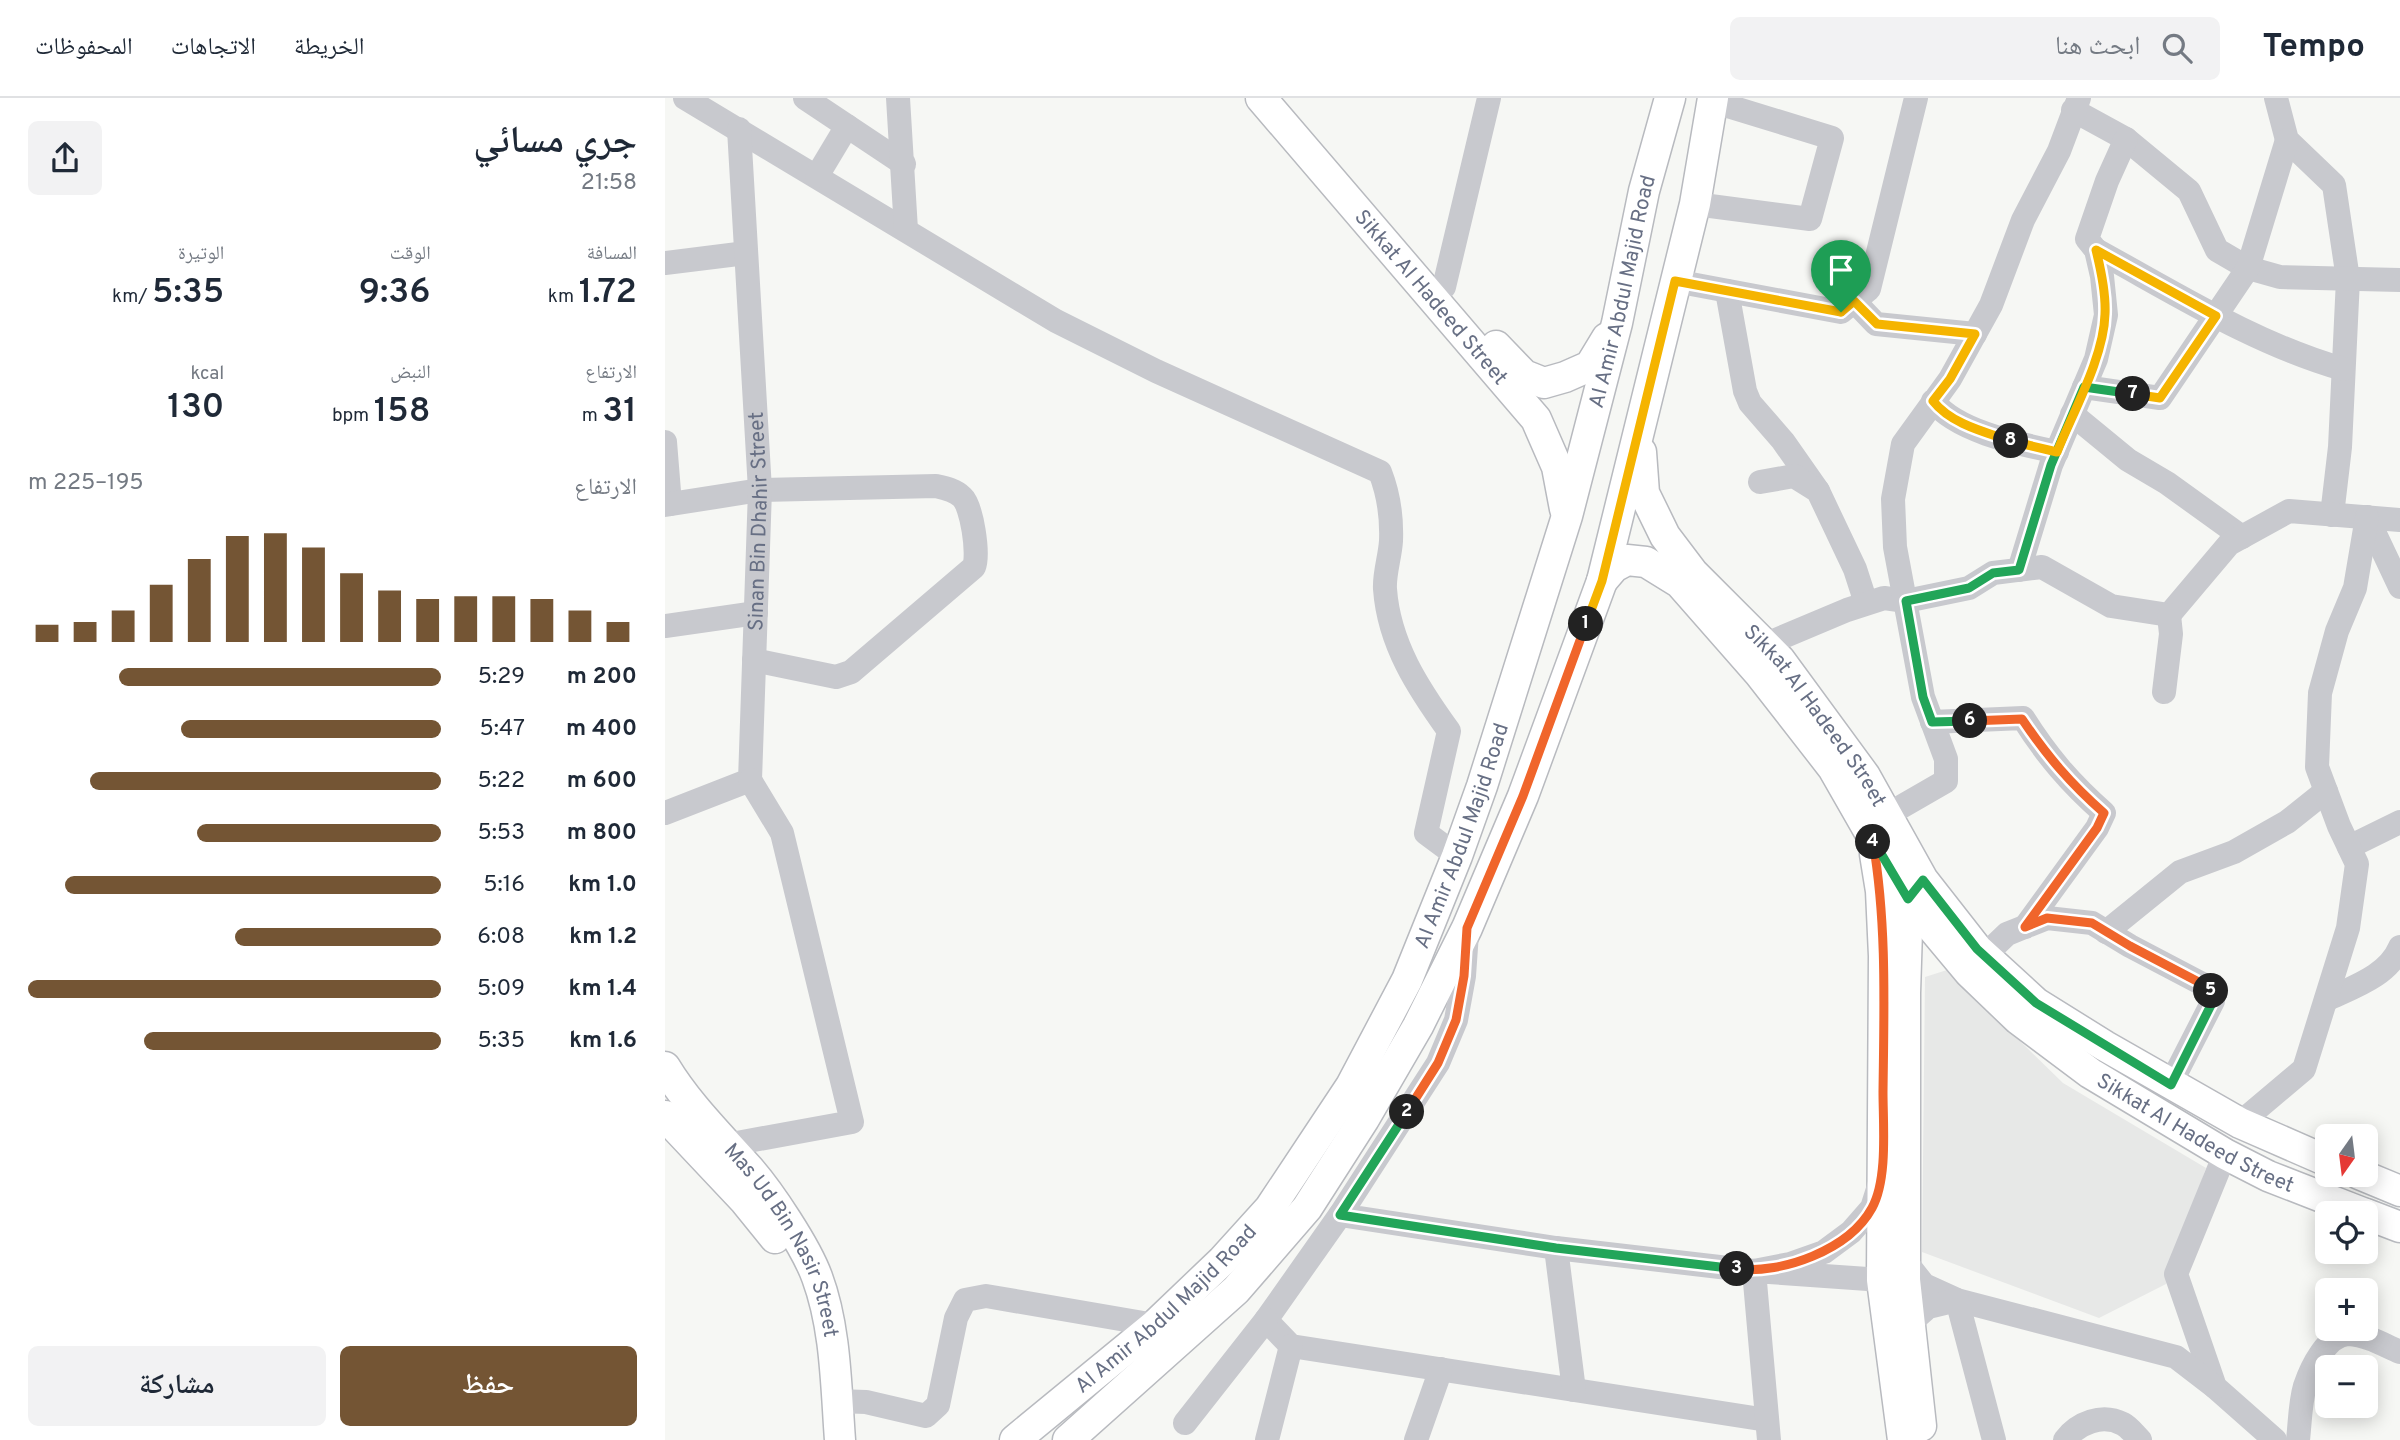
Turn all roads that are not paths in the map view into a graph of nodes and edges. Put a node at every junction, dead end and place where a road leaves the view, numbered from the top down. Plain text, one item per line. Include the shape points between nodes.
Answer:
1 (898, 98) edge
2 (1261, 98) edge
3 (1283, 98) edge
4 (1661, 98) edge
5 (1670, 98) edge
6 (1916, 98) edge
7 (2277, 98) edge
8 (695, 100) edge
9 (1486, 100) edge
10 (1717, 100) edge
11 (819, 102) edge
12 (2076, 104) edge
13 (847, 126) junction
14 (739, 129) junction
15 (2126, 139) junction
16 (2287, 140) junction
17 (904, 164) junction
18 (817, 176) junction
19 (1644, 191) junction
20 (1695, 204) junction
21 (906, 230) junction
22 (2096, 250) junction
23 (746, 253) junction
24 (665, 263) edge
25 (2249, 268) junction
26 (2348, 279) junction
27 (2400, 280) edge
28 (1675, 281) junction
29 (1444, 287) junction
30 (1727, 291) junction
31 (1854, 301) junction
32 (2216, 316) junction
33 (1617, 323) junction
34 (1975, 334) junction
35 (2343, 369) junction
36 (2084, 387) junction
37 (1933, 401) junction
38 (2072, 414) junction
39 (1641, 416) junction
40 (665, 442) edge
41 (2057, 452) junction
42 (1760, 482) dead end
43 (760, 490) junction
44 (1818, 491) junction
45 (667, 504) edge
46 (2332, 514) junction
47 (1567, 516) junction
48 (2367, 517) junction
49 (2400, 520) edge
50 (2242, 537) junction
51 (2019, 570) junction
52 (1602, 581) junction
53 (2400, 587) edge
54 (1906, 601) junction
55 (1866, 604) junction
56 (756, 612) junction
57 (2169, 615) junction
58 (665, 626) edge
59 (1764, 645) junction
60 (754, 660) junction
61 (2164, 692) dead end
62 (1932, 722) junction
63 (750, 780) junction
64 (2326, 791) junction
65 (665, 814) edge
66 (2400, 822) edge
67 (1880, 827) junction
68 (2349, 848) junction
69 (1457, 856) junction
70 (1915, 890) junction
71 (2025, 927) junction
72 (1467, 928) junction
73 (2106, 932) junction
74 (2400, 947) edge
75 (1977, 964) junction
76 (1905, 993) junction
77 (2326, 1000) junction
78 (665, 1067) edge
79 (2171, 1085) junction
80 (665, 1116) edge
81 (2240, 1123) junction
82 (726, 1145) junction
83 (2225, 1154) junction
84 (2315, 1156) edge
85 (1883, 1172) junction
86 (2378, 1182) edge
87 (2400, 1191) edge
88 (2333, 1201) edge
89 (1340, 1215) junction
90 (2378, 1218) edge
91 (2400, 1227) edge
92 (1556, 1248) junction
93 (1754, 1271) junction
94 (1894, 1271) junction
95 (1957, 1300) junction
96 (1266, 1320) junction
97 (1910, 1323) junction
98 (1155, 1325) junction
99 (1291, 1346) junction
100 (2400, 1352) edge
101 (1441, 1369) junction
102 (2215, 1387) junction
103 (1574, 1390) junction
104 (838, 1401) junction
105 (1185, 1423) dead end
106 (1768, 1430) edge
107 (823, 1440) edge
108 (840, 1440) edge
109 (1015, 1440) edge
110 (1067, 1440) edge
111 (1267, 1440) edge
112 (1416, 1440) edge
113 (1903, 1440) edge
114 (1923, 1440) edge
115 (1994, 1440) edge
116 (2065, 1440) edge
117 (2140, 1440) edge
118 (2275, 1440) edge
119 (2298, 1440) edge

1 - 17 street
2 - 47 main road, Sikkat Al Hadeed Street via 1536,419 1557,467
3 - 29 main road, Sikkat Al Hadeed Street
4 - 19 main road
5 - 19 main road, Al Amir Abdul Majid Road
6 - 31 street via 1870,289
7 - 16 street
8 - 14 street
9 - 29 street
10 - 20 main road, Al Amir Abdul Majid Road
10 - 20 street via 1832,138 1810,219
11 - 13 street
12 - 15 street
12 - 34 street
13 - 17 street
13 - 18 street
14 - 18 street
14 - 23 street, Sinan Bin Dhahir Street
15 - 22 street via 2087,239
15 - 25 street via 2189,191 2217,250
16 - 25 street
16 - 26 street via 2334,185
17 - 21 street
18 - 21 street
19 - 33 main road, Al Amir Abdul Majid Road
20 - 28 main road, Al Amir Abdul Majid Road
21 - 69 street via 1056,321 1380,472 1389,496 1391,540 1385,588 1391,623 1404,663 1448,731 1426,833
22 - 32 street
22 - 36 street via 2106,315
23 - 24 street
23 - 43 street, Sinan Bin Dhahir Street
25 - 26 street via 2280,276
25 - 32 street
26 - 27 street
26 - 35 street
28 - 30 street
28 - 39 main road, Al Amir Abdul Majid Road
29 - 33 main road, Sikkat Al Hadeed Street via 1524,374 1544,383 1590,366
30 - 31 street via 1841,312
30 - 44 street via 1750,403
31 - 34 street via 1877,324
32 - 35 street via 2312,360
32 - 36 street via 2160,398
33 - 47 main road, Al Amir Abdul Majid Road
34 - 37 street
35 - 46 street
36 - 38 street
37 - 41 street via 1974,429
37 - 54 street via 1903,444 1893,499 1895,547
38 - 41 street
38 - 50 street via 2128,460
39 - 52 main road, Al Amir Abdul Majid Road
39 - 59 main road, Sikkat Al Hadeed Street via 1644,494 1665,536 1693,573
40 - 45 street
41 - 51 street
42 - 44 street via 1794,476
43 - 45 street
43 - 56 street, Sinan Bin Dhahir Street
43 - 60 street via 936,486 951,490 967,503 977,555 974,567 851,672 836,677
44 - 55 street via 1855,569
46 - 48 street
46 - 50 street via 2289,511
47 - 69 main road, Al Amir Abdul Majid Road
48 - 49 street
48 - 53 street
48 - 64 street via 2355,588 2320,693 2317,766
50 - 57 street via 2229,544
51 - 54 street via 1993,573 1969,588
51 - 57 street via 2042,567 2111,606
52 - 67 main road, Sikkat Al Hadeed Street via 1613,566 1627,560 1646,562 1680,583 1759,673
52 - 72 main road, Al Amir Abdul Majid Road via 1523,796
54 - 55 street via 1884,598
54 - 62 street via 1923,697
55 - 59 street
56 - 58 street
56 - 60 street, Sinan Bin Dhahir Street
57 - 61 street
59 - 67 main road, Sikkat Al Hadeed Street via 1780,660 1865,776
60 - 63 street, Sinan Bin Dhahir Street
62 - 67 street via 1946,759 1946,781
62 - 71 street via 2022,719 2071,784 2104,813
63 - 65 street
63 - 82 street via 782,832 852,1122
64 - 68 street
64 - 73 street via 2287,822 2234,852 2180,872
66 - 68 street
67 - 70 main road, Sikkat Al Hadeed Street
67 - 85 main road
68 - 77 street via 2357,864 2350,915
69 - 98 main road, Al Amir Abdul Majid Road via 1407,980 1312,1148 1270,1208
70 - 75 main road, Sikkat Al Hadeed Street
70 - 76 main road
71 - 73 street via 2047,918 2092,923
71 - 75 street via 2007,934
72 - 89 street via 1456,1020 1438,1063
72 - 110 main road, Al Amir Abdul Majid Road via 1418,1026 1307,1208 1236,1290
73 - 79 street via 2210,988 2213,1001
74 - 77 street via 2391,965
75 - 76 main road via 1926,959 1915,967
75 - 79 main road, Sikkat Al Hadeed Street
75 - 83 main road, Sikkat Al Hadeed Street via 2018,1020 2090,1073
76 - 94 main road
77 - 81 street via 2304,1069
78 - 82 main road, Mas Ud Bin Nasir Street
79 - 81 main road, Sikkat Al Hadeed Street
80 - 107 main road, Mas Ud Bin Nasir Street via 745,1201 777,1241 797,1279 807,1318
81 - 84 main road, Sikkat Al Hadeed Street
82 - 104 main road, Mas Ud Bin Nasir Street via 758,1182 817,1278 827,1314
83 - 88 main road, Sikkat Al Hadeed Street
83 - 102 street via 2176,1273
85 - 93 street via 1872,1208 1851,1233 1824,1252
85 - 94 main road
86 - 87 main road
89 - 92 street
89 - 96 street
90 - 91 main road, Sikkat Al Hadeed Street
92 - 93 street
92 - 103 street
93 - 94 street
93 - 106 street
94 - 95 street
94 - 97 main road
94 - 113 main road
95 - 97 street via 1928,1307
95 - 102 street via 2176,1357
95 - 115 street
96 - 99 street
96 - 105 street
97 - 114 main road
98 - 104 street via 986,1296 965,1300 955,1318 938,1405 926,1416 866,1402
98 - 109 main road, Al Amir Abdul Majid Road
99 - 101 street
99 - 111 street
100 - 119 street via 2363,1336 2337,1337 2326,1347 2305,1386
101 - 103 street
101 - 112 street
102 - 118 street
103 - 106 street
104 - 108 main road, Mas Ud Bin Nasir Street
116 - 117 street via 2074,1428 2097,1419 2123,1424

